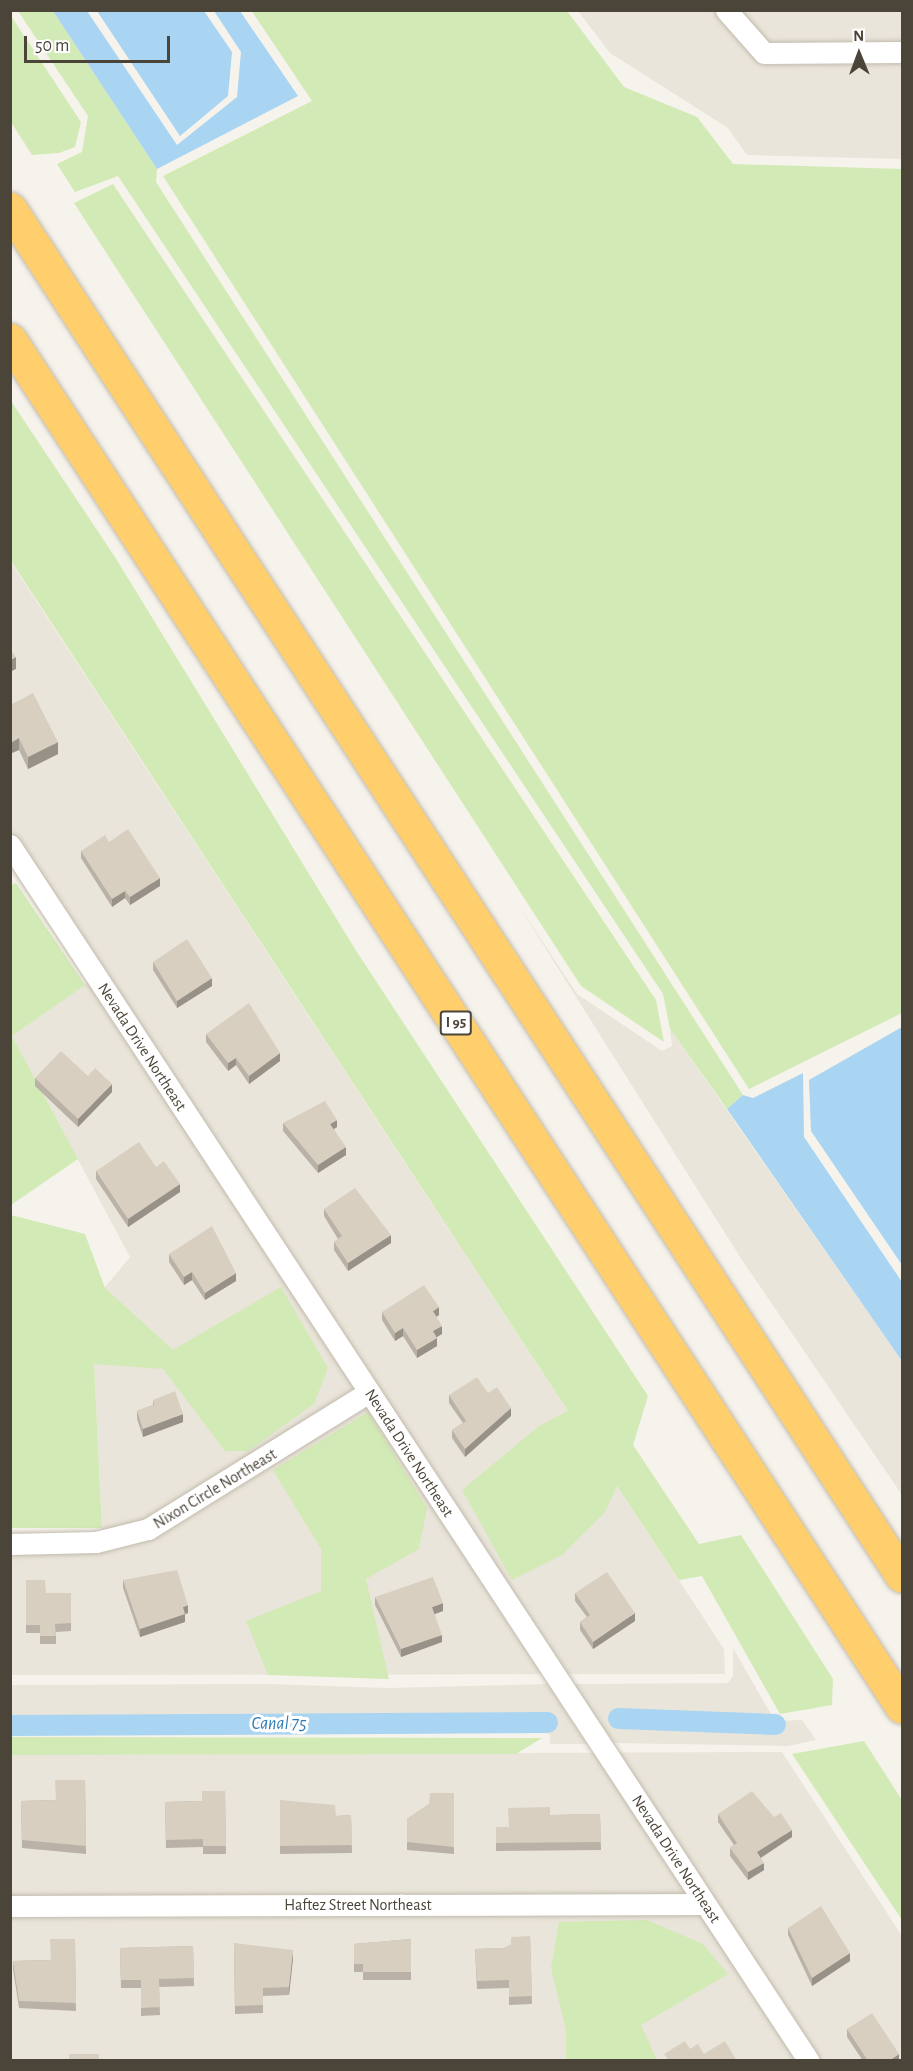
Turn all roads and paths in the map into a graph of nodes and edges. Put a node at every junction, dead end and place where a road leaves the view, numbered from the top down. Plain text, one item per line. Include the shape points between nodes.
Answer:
1 (726, 10) edge
2 (903, 52) edge
3 (10, 209) edge
4 (10, 340) edge
5 (10, 845) edge
6 (369, 1392) junction
7 (10, 1544) edge
8 (903, 1576) edge
9 (903, 1707) edge
10 (705, 1904) junction
11 (10, 1906) edge
12 (808, 2061) edge

1 - 2 street via 764,53
3 - 8 highway
4 - 9 highway, I 95
5 - 6 street, Nevada Drive Northeast
6 - 7 street, Nixon Circle Northeast via 148,1529 96,1542
6 - 10 street, Nevada Drive Northeast
10 - 11 street, Haftez Street Northeast
10 - 12 street, Nevada Drive Northeast

